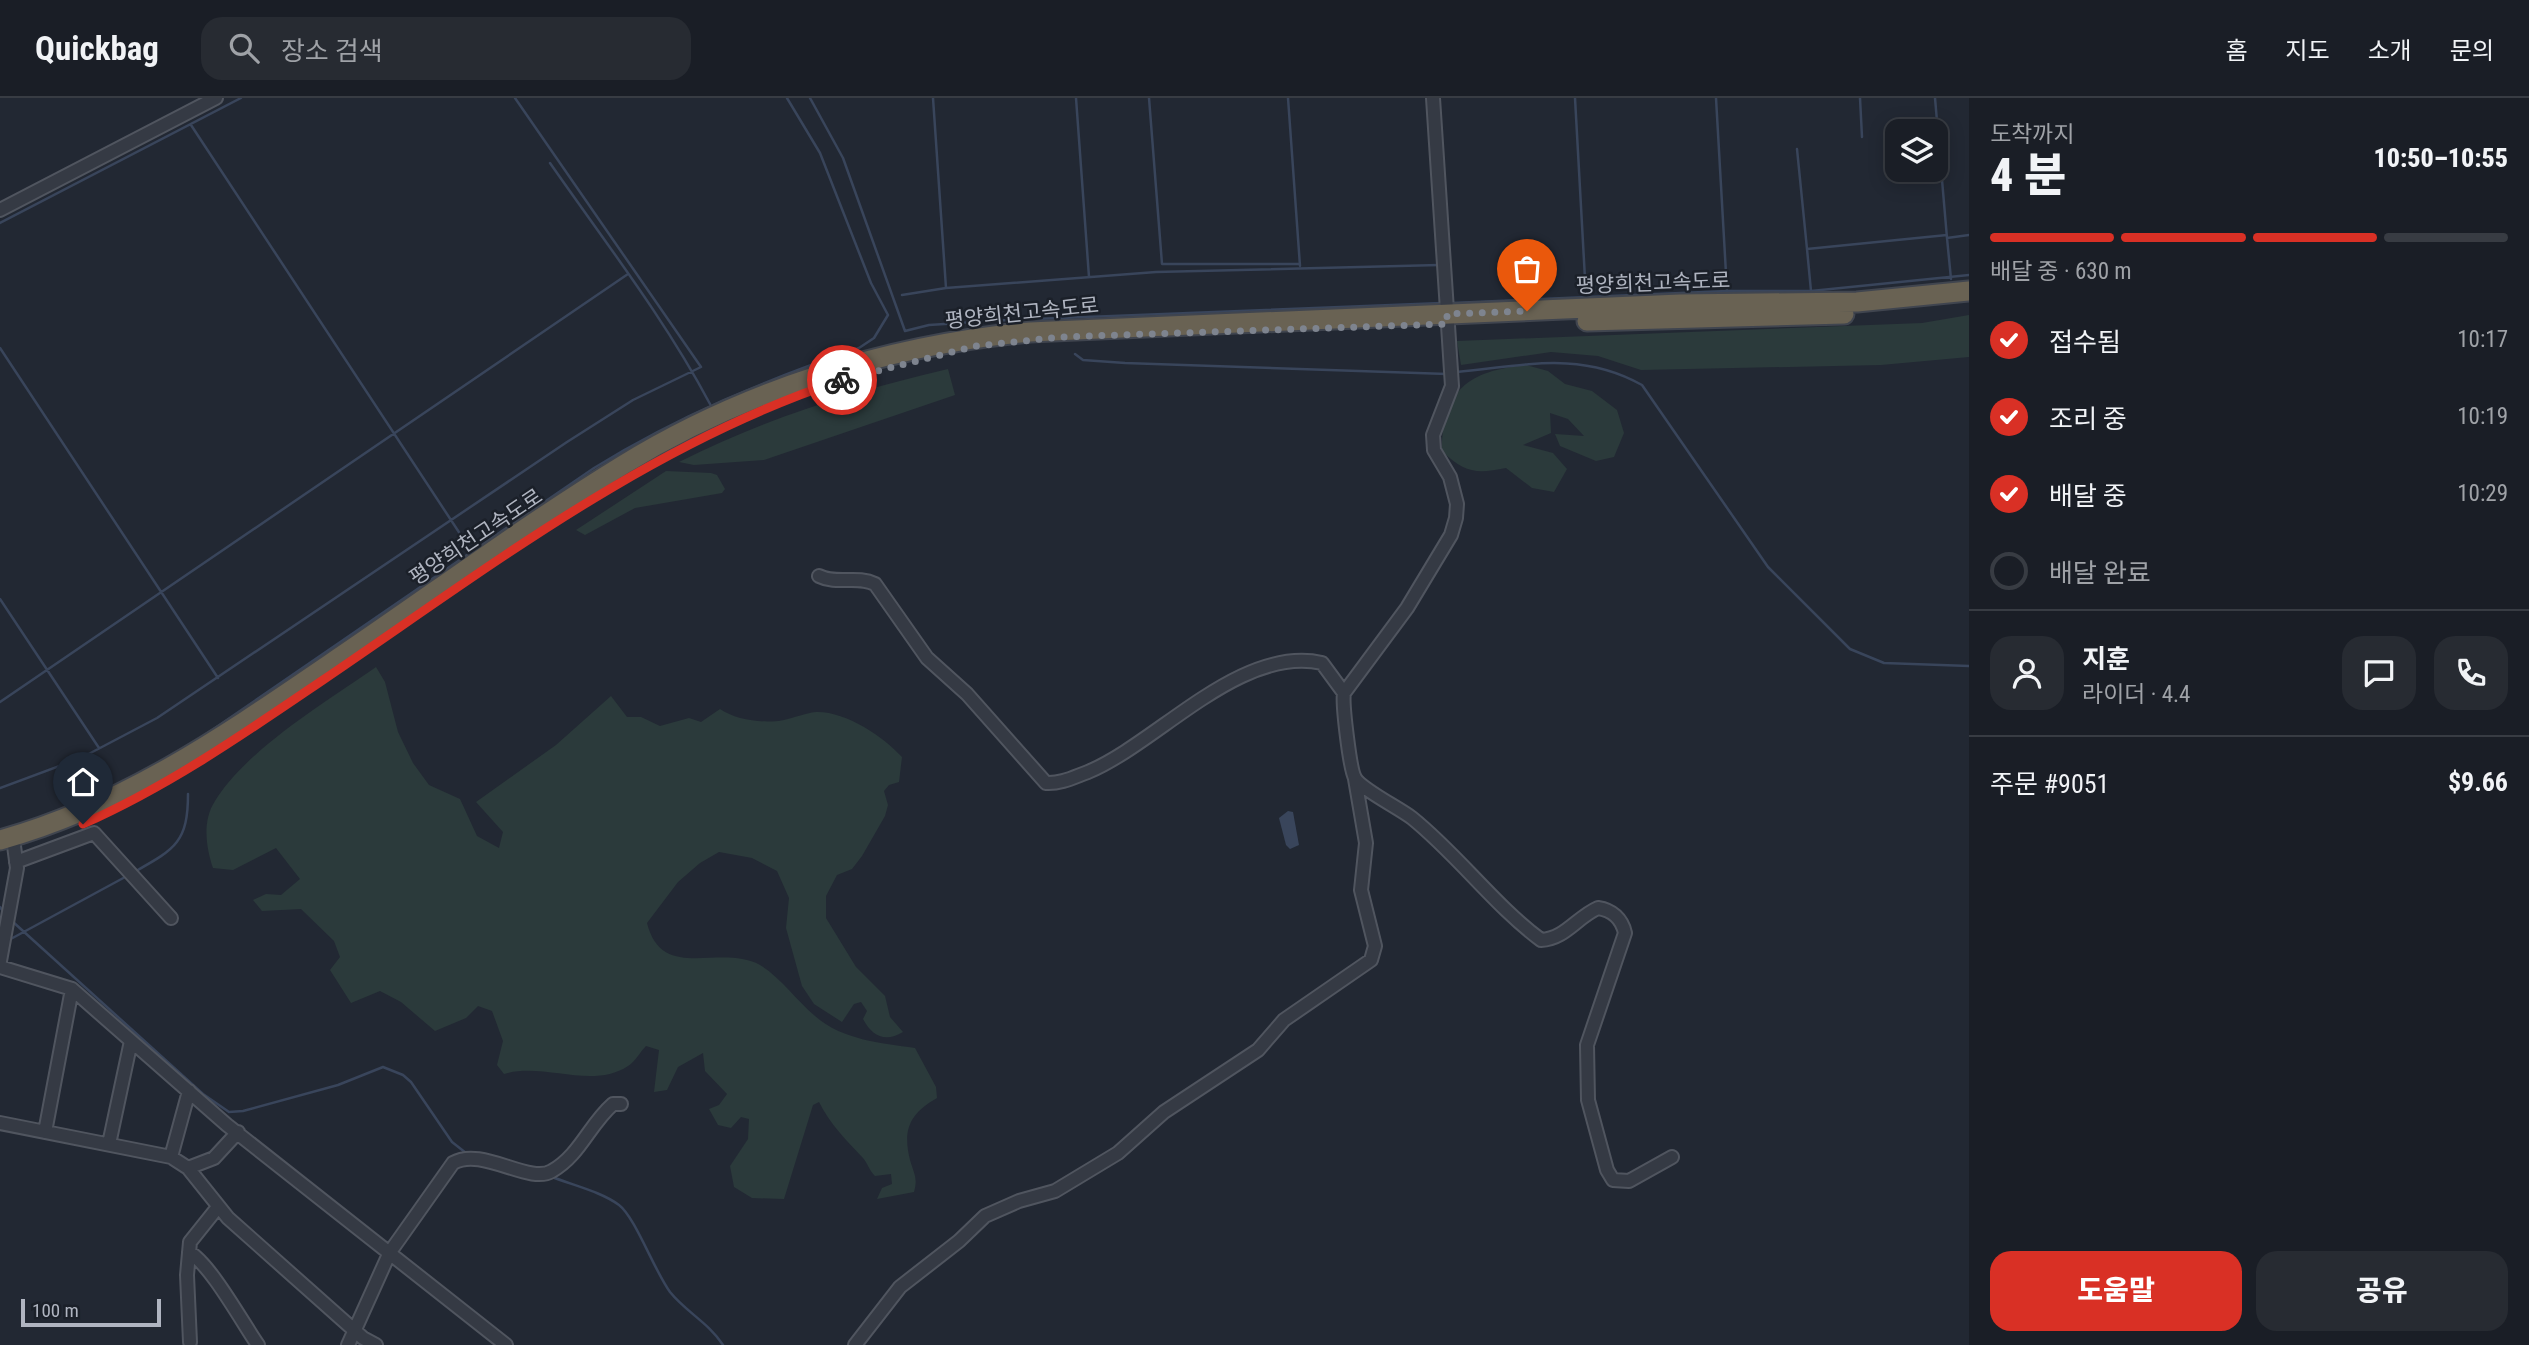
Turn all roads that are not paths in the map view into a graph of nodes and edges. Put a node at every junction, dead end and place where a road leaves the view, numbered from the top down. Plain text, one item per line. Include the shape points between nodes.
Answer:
1 (216, 98) edge
2 (1433, 98) edge
3 (0, 210) edge
4 (1969, 291) edge
5 (1969, 302) edge
6 (1447, 319) junction
7 (819, 576) dead end
8 (1343, 693) junction
9 (1355, 779) junction
10 (8, 849) edge
11 (171, 918) dead end
12 (0, 961) edge
13 (0, 967) edge
14 (72, 989) junction
15 (131, 1041) junction
16 (189, 1091) junction
17 (621, 1104) dead end
18 (0, 1124) edge
19 (45, 1132) junction
20 (238, 1132) junction
21 (109, 1144) junction
22 (171, 1157) junction
23 (1672, 1157) dead end
24 (188, 1168) junction
25 (218, 1207) junction
26 (189, 1252) junction
27 (390, 1252) junction
28 (355, 1329) junction
29 (190, 1342) dead end
30 (257, 1345) edge
31 (348, 1345) edge
32 (376, 1345) edge
33 (506, 1345) edge
34 (855, 1345) edge

1 - 3 street
2 - 6 street
4 - 6 highway, 평양희천고속도로 via 1857,302 1681,304
5 - 6 highway, 평양희천고속도로 via 1765,319
6 - 8 street via 1452,386 1433,435 1434,450 1450,477 1457,504 1451,535 1407,608
6 - 10 highway, 평양희천고속도로 via 1061,337 976,346 869,371 796,395 722,427 607,488 220,751 102,815
7 - 8 street via 875,584 927,658 967,694 1046,783 1069,779 1114,760 1211,694 1263,667 1322,663
8 - 9 street via 1341,705
9 - 23 street via 1420,824 1541,940 1552,940 1598,908 1614,914 1623,924 1625,933 1587,1045 1588,1100 1613,1180 1629,1181
9 - 34 street via 1366,842 1361,890 1375,946 1371,960 1284,1020 1258,1050 1164,1112 1118,1153 1055,1191 985,1216 900,1287
10 - 11 street via 94,833
10 - 12 street via 8,916
13 - 14 street
14 - 15 street
14 - 19 street
15 - 16 street
15 - 21 street
16 - 20 street
16 - 22 street
17 - 27 street via 604,1112 575,1155 546,1174 504,1163 460,1159 453,1163
18 - 19 street
19 - 21 street
20 - 24 street via 214,1158
20 - 27 street
21 - 22 street
22 - 24 street
24 - 25 street
25 - 26 street via 194,1234
25 - 28 street
26 - 29 street
26 - 30 street
27 - 28 street
27 - 33 street
28 - 31 street
28 - 32 street

